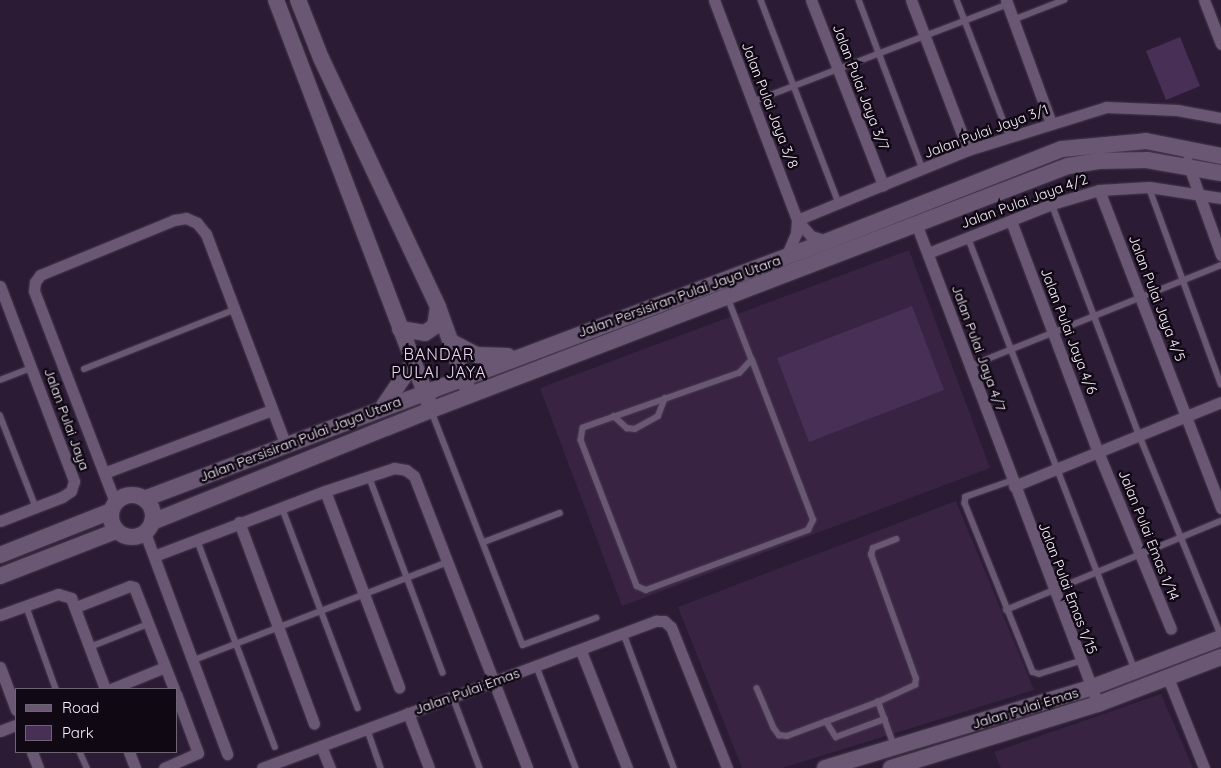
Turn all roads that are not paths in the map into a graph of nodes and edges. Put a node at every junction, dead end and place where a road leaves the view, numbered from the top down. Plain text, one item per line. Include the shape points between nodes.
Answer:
1 (276, 0) edge
2 (298, 0) edge
3 (714, 0) edge
4 (761, 0) edge
5 (811, 0) edge
6 (859, 0) edge
7 (911, 0) edge
8 (957, 0) edge
9 (1062, 0) edge
10 (1204, 0) edge
11 (1007, 2) edge
12 (1014, 20) junction
13 (965, 21) junction
14 (925, 36) junction
15 (1221, 44) edge
16 (879, 55) junction
17 (838, 70) junction
18 (794, 86) junction
19 (752, 102) junction
20 (1221, 118) edge
21 (1051, 123) junction
22 (1009, 135) junction
23 (968, 150) junction
24 (1221, 156) edge
25 (1187, 157) junction
26 (923, 169) junction
27 (1221, 173) edge
28 (883, 185) junction
29 (1149, 188) junction
30 (1099, 190) junction
31 (1197, 193) junction
32 (1221, 198) edge
33 (839, 203) junction
34 (1052, 204) junction
35 (797, 220) junction
36 (1012, 221) junction
37 (917, 226) junction
38 (968, 237) junction
39 (828, 241) junction
40 (928, 253) junction
41 (1221, 255) edge
42 (786, 256) junction
43 (1221, 265) edge
44 (1182, 281) junction
45 (0, 286) edge
46 (1141, 296) junction
47 (728, 298) junction
48 (438, 307) junction
49 (234, 310) junction
50 (1094, 314) junction
51 (400, 329) junction
52 (1054, 330) junction
53 (451, 342) junction
54 (1010, 350) junction
55 (523, 355) junction
56 (752, 360) junction
57 (413, 363) junction
58 (970, 366) junction
59 (32, 368) junction
60 (84, 369) dead end
61 (463, 377) junction
62 (0, 380) edge
63 (1221, 384) edge
64 (424, 392) junction
65 (470, 396) junction
66 (665, 398) junction
67 (1221, 402) edge
68 (383, 407) junction
69 (272, 410) junction
70 (431, 410) junction
71 (0, 415) edge
72 (614, 416) junction
73 (1185, 416) junction
74 (1139, 434) junction
75 (286, 446) junction
76 (1098, 452) junction
77 (1056, 469) junction
78 (104, 473) junction
79 (369, 476) junction
80 (1013, 483) junction
81 (325, 491) junction
82 (144, 499) junction
83 (36, 507) junction
84 (113, 507) junction
85 (282, 507) junction
86 (1221, 508) edge
87 (560, 513) dead end
88 (0, 521) edge
89 (1221, 521) edge
90 (239, 522) junction
91 (148, 528) junction
92 (116, 531) junction
93 (1181, 537) junction
94 (197, 539) junction
95 (896, 539) dead end
96 (484, 542) junction
97 (0, 555) edge
98 (1140, 555) junction
99 (154, 556) junction
100 (448, 562) junction
101 (1098, 572) junction
102 (0, 576) edge
103 (407, 577) junction
104 (1052, 588) junction
105 (364, 593) junction
106 (26, 605) junction
107 (76, 606) junction
108 (321, 610) junction
109 (1006, 610) junction
110 (0, 615) edge
111 (596, 618) dead end
112 (150, 623) junction
113 (279, 626) junction
114 (1171, 629) dead end
115 (624, 634) junction
116 (1221, 637) edge
117 (236, 643) junction
118 (90, 646) junction
119 (581, 651) junction
120 (1221, 657) edge
121 (194, 660) junction
122 (1080, 660) junction
123 (537, 666) junction
124 (0, 667) edge
125 (165, 667) junction
126 (1135, 670) junction
127 (443, 673) dead end
128 (1168, 678) junction
129 (494, 682) junction
130 (399, 687) dead end
131 (56, 688) edge
132 (105, 688) edge
133 (114, 688) edge
134 (174, 688) edge
135 (757, 688) dead end
136 (1090, 688) junction
137 (453, 697) junction
138 (878, 702) junction
139 (1098, 704) junction
140 (15, 707) edge
141 (358, 708) dead end
142 (408, 713) junction
143 (180, 714) edge
144 (885, 719) junction
145 (826, 721) junction
146 (314, 724) dead end
147 (15, 725) edge
148 (367, 728) junction
149 (0, 731) edge
150 (321, 746) junction
151 (275, 747) dead end
152 (895, 748) junction
153 (32, 753) edge
154 (80, 753) edge
155 (128, 753) edge
156 (227, 754) dead end
157 (280, 765) edge
158 (38, 768) edge
159 (87, 768) edge
160 (135, 768) edge
161 (164, 768) edge
162 (262, 768) edge
163 (330, 768) edge
164 (382, 768) edge
165 (429, 768) edge
166 (480, 768) edge
167 (527, 768) edge
168 (576, 768) edge
169 (627, 768) edge
170 (674, 768) edge
171 (727, 768) edge
172 (825, 768) edge
173 (891, 768) edge
174 (1204, 768) edge

1 - 51 main road
2 - 48 main road via 321,58
3 - 19 street, Jalan Pulai Jaya 3/8
4 - 18 lane
5 - 17 street, Jalan Pulai Jaya 3/7
6 - 16 lane
7 - 14 street
8 - 13 lane
9 - 12 lane
10 - 15 street
11 - 12 street
11 - 13 lane
12 - 21 street
13 - 14 lane
13 - 22 lane
14 - 16 lane
14 - 23 street
16 - 17 lane
16 - 26 lane
17 - 18 lane
17 - 28 street, Jalan Pulai Jaya 3/7
18 - 19 lane
18 - 33 lane
19 - 35 street, Jalan Pulai Jaya 3/8
20 - 21 street, Jalan Pulai Jaya 3/1 via 1177,110 1106,107
21 - 22 street, Jalan Pulai Jaya 3/1
22 - 23 street, Jalan Pulai Jaya 3/1
23 - 26 street, Jalan Pulai Jaya 3/1
24 - 25 main road, Jalan Persisiran Pulai Jaya Utara
25 - 27 main road, Jalan Persisiran Pulai Jaya Utara
25 - 31 street
25 - 37 main road, Jalan Persisiran Pulai Jaya Utara via 1099,160 1068,166
25 - 39 main road, Jalan Persisiran Pulai Jaya Utara via 1146,141 1062,149
26 - 28 street, Jalan Pulai Jaya 3/1
28 - 33 street, Jalan Pulai Jaya 3/1
29 - 30 street, Jalan Pulai Jaya 4/2
29 - 31 street, Jalan Pulai Jaya 4/2
29 - 44 lane
30 - 34 street, Jalan Pulai Jaya 4/2
30 - 46 street, Jalan Pulai Jaya 4/5
31 - 32 street, Jalan Pulai Jaya 4/2
31 - 41 street
33 - 35 street, Jalan Pulai Jaya 3/1
34 - 36 street, Jalan Pulai Jaya 4/2
34 - 50 lane
35 - 39 street via 811,236
35 - 42 street via 796,234
36 - 38 street, Jalan Pulai Jaya 4/2
36 - 52 street, Jalan Pulai Jaya 4/6
37 - 40 street, Jalan Pulai Jaya 4/7
37 - 47 main road, Jalan Persisiran Pulai Jaya Utara
38 - 40 street, Jalan Pulai Jaya 4/2
38 - 54 lane
39 - 42 main road, Jalan Persisiran Pulai Jaya Utara
40 - 58 street, Jalan Pulai Jaya 4/7
42 - 55 main road, Jalan Persisiran Pulai Jaya Utara
43 - 44 lane
44 - 46 lane
44 - 63 lane
45 - 59 street, Jalan Pulai Jaya
46 - 50 lane
46 - 73 street, Jalan Pulai Jaya 4/5
47 - 56 lane
47 - 65 main road, Jalan Persisiran Pulai Jaya Utara
48 - 51 main road via 434,326 425,333
48 - 53 main road
49 - 60 lane
49 - 69 street
49 - 78 street via 206,234 197,223 186,218 40,275 34,291
50 - 52 lane
50 - 74 lane
51 - 57 main road
52 - 54 lane
52 - 76 street, Jalan Pulai Jaya 4/6
53 - 55 main road via 476,355
53 - 61 main road
54 - 58 lane
54 - 77 lane
55 - 61 main road, Jalan Persisiran Pulai Jaya Utara
56 - 66 lane via 740,373
56 - 72 lane via 813,520 808,530 646,590 637,586 581,440 583,428
57 - 64 main road
57 - 68 main road
58 - 80 street, Jalan Pulai Jaya 4/7
59 - 62 lane
59 - 83 street, Jalan Pulai Jaya via 74,482 70,491
61 - 64 main road, Jalan Persisiran Pulai Jaya Utara
61 - 65 main road
64 - 68 main road, Jalan Persisiran Pulai Jaya Utara
64 - 70 main road
65 - 70 main road, Jalan Persisiran Pulai Jaya Utara
66 - 72 lane
66 - 72 lane via 658,416 635,429 627,428
67 - 73 street
68 - 75 main road, Jalan Persisiran Pulai Jaya Utara
69 - 75 street
69 - 78 street
70 - 91 main road, Jalan Persisiran Pulai Jaya Utara
70 - 96 lane
71 - 83 lane
73 - 74 street
73 - 86 street, Jalan Pulai Jaya 4/5
74 - 76 street
74 - 93 lane
75 - 82 main road, Jalan Persisiran Pulai Jaya Utara
76 - 77 street
76 - 98 street, Jalan Pulai Emas 1/14
77 - 80 street
77 - 101 lane
78 - 84 street
79 - 81 street
79 - 100 street via 401,468 414,476
79 - 103 lane
80 - 104 street, Jalan Pulai Emas 1/15
80 - 109 lane via 964,499
81 - 85 street
81 - 105 street, Jalan Pulai Emas
82 - 84 main road via 127,495
82 - 91 main road via 152,509
83 - 88 street, Jalan Pulai Jaya
84 - 92 main road
84 - 97 main road
85 - 90 street
85 - 108 lane
87 - 96 lane
89 - 93 lane
90 - 94 street
90 - 113 street
91 - 92 main road via 130,537
91 - 99 street
92 - 102 main road
93 - 98 lane
93 - 116 lane
94 - 99 street
94 - 117 lane
95 - 138 lane via 873,548 871,555 916,679 915,685
96 - 111 lane via 523,645
98 - 101 lane
98 - 114 street, Jalan Pulai Emas 1/14
99 - 121 street
100 - 103 lane
100 - 129 street
101 - 104 lane
101 - 126 lane
103 - 105 lane
103 - 127 lane
104 - 109 lane
104 - 122 street, Jalan Pulai Emas 1/15
105 - 108 lane
105 - 130 street, Jalan Pulai Emas
106 - 107 street via 58,594 71,598
106 - 110 street
106 - 131 lane
107 - 112 street via 130,586 134,587
107 - 118 street
108 - 113 lane
108 - 141 lane
109 - 122 lane via 1035,675
112 - 118 lane
112 - 125 street
113 - 117 lane
113 - 146 street
115 - 119 street, Jalan Pulai Emas
115 - 170 lane
115 - 171 street, Jalan Pulai Emas via 656,621 664,621 671,627
116 - 126 main road, Jalan Pulai Emas
117 - 121 lane
117 - 151 lane
118 - 132 street
119 - 123 street, Jalan Pulai Emas
119 - 169 street
120 - 128 main road, Jalan Pulai Emas
121 - 156 street
122 - 136 street, Jalan Pulai Emas 1/15
123 - 129 street, Jalan Pulai Emas
123 - 168 lane
124 - 140 street
125 - 133 street
125 - 134 street
126 - 136 main road, Jalan Pulai Emas
128 - 139 main road, Jalan Pulai Emas
128 - 174 street
129 - 137 street, Jalan Pulai Emas
129 - 167 street
135 - 145 lane via 779,735 787,736
136 - 139 street, Jalan Pulai Emas 1/15
136 - 152 main road, Jalan Pulai Emas
137 - 142 street, Jalan Pulai Emas
137 - 166 lane
138 - 144 lane
138 - 145 lane
139 - 173 main road, Jalan Pulai Emas
142 - 148 street, Jalan Pulai Emas
142 - 165 street
143 - 161 street via 198,753
144 - 145 lane via 836,737
144 - 152 lane
147 - 149 street
148 - 150 street, Jalan Pulai Emas
148 - 164 lane
150 - 157 street, Jalan Pulai Emas
150 - 163 street
152 - 172 main road, Jalan Pulai Emas
153 - 158 street
154 - 159 lane
155 - 160 street
157 - 162 street, Jalan Pulai Emas

